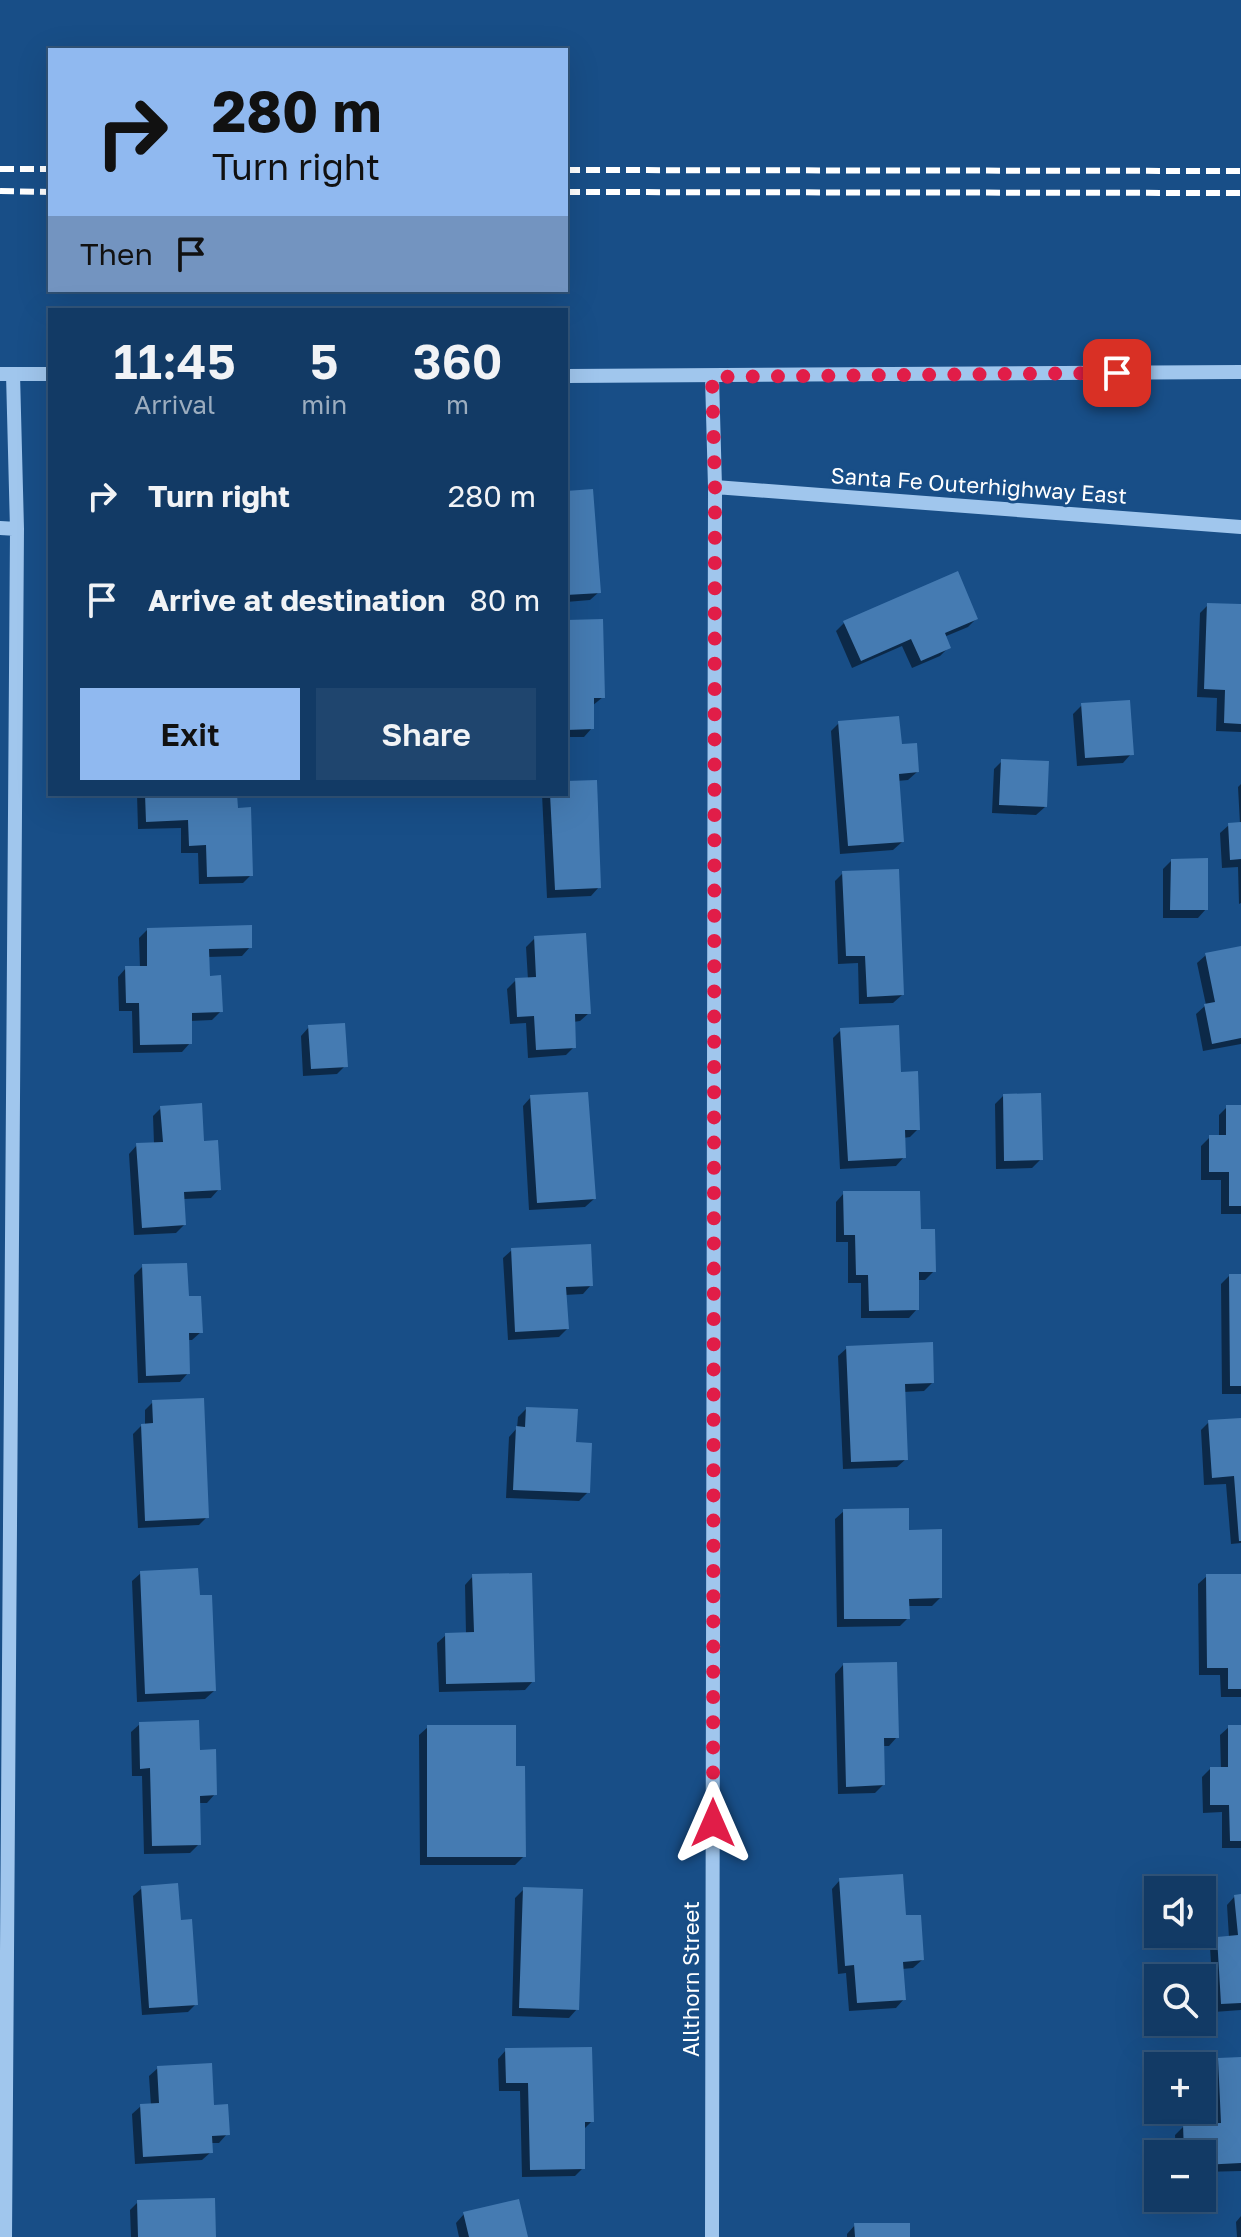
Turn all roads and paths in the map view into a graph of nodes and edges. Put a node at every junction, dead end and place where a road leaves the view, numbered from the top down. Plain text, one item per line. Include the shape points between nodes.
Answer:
1 (1241, 372) edge
2 (6, 374) edge
3 (48, 374) edge
4 (568, 376) edge
5 (712, 377) junction
6 (715, 487) junction
7 (1241, 527) edge
8 (0, 528) edge
9 (17, 529) junction
10 (5, 2237) edge
11 (712, 2237) edge

1 - 5 street
2 - 3 street
2 - 9 street
4 - 5 street
5 - 6 street, Allthorn Street
6 - 7 street, Santa Fe Outerhighway East
6 - 11 street, Allthorn Street
8 - 9 street
9 - 10 street

